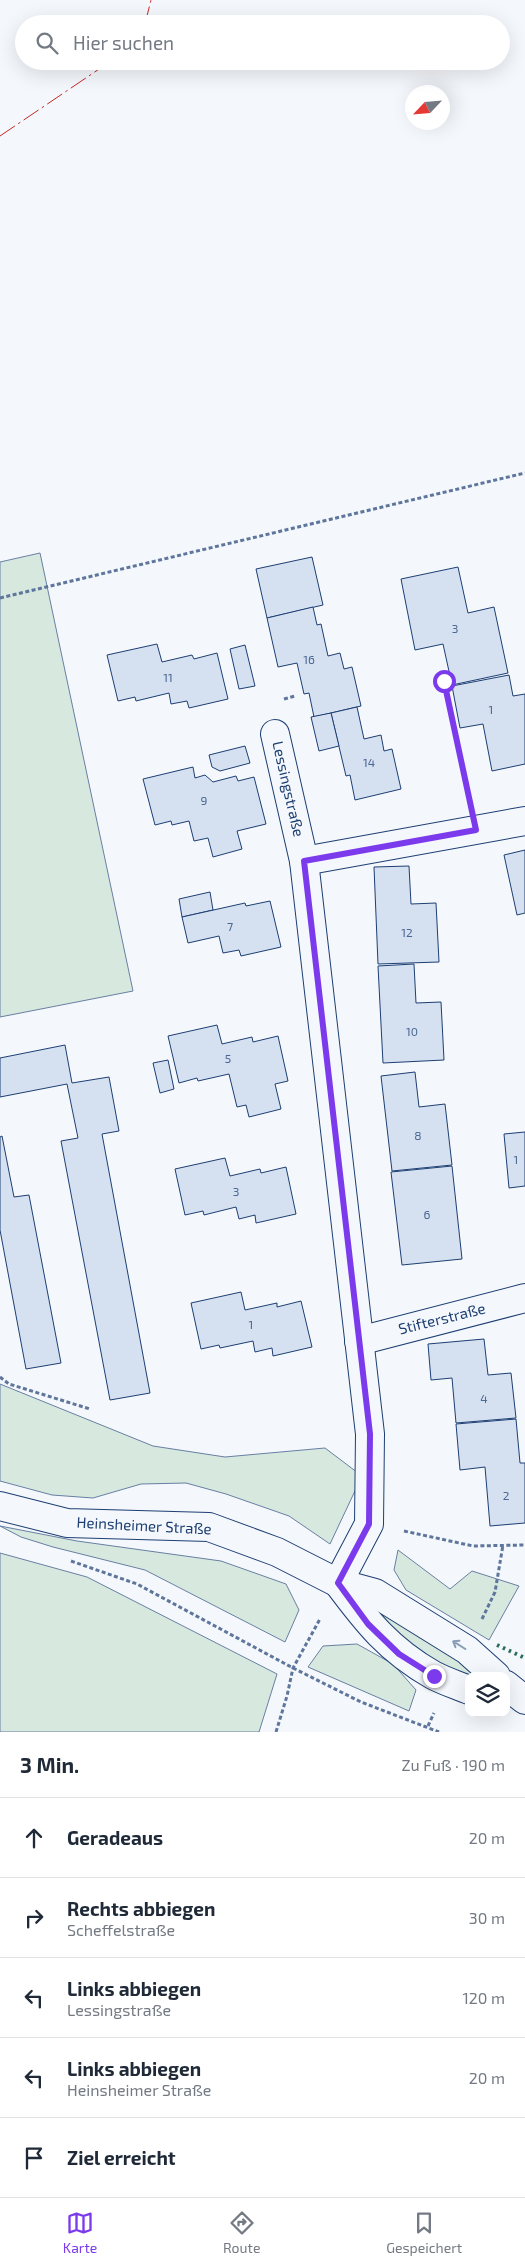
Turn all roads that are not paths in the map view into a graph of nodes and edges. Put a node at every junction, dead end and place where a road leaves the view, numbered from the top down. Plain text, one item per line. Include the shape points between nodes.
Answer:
1 (275, 734) dead end
2 (525, 821) edge
3 (304, 861) junction
4 (525, 1298) edge
5 (360, 1341) junction
6 (0, 1506) edge
7 (338, 1583) junction
8 (492, 1672) edge
9 (465, 1688) edge

1 - 3 street, Lessingstraße
2 - 3 street
3 - 5 street, Lessingstraße
4 - 5 street, Stifterstraße
5 - 7 street, Lessingstraße via 370,1434 369,1524
6 - 7 street, Heinsheimer Straße via 67,1523 209,1527 277,1552
8 -> 7 street, Heinsheimer Straße via 467,1650 375,1593
7 - 9 street, Heinsheimer Straße via 368,1624 399,1654 434,1676

